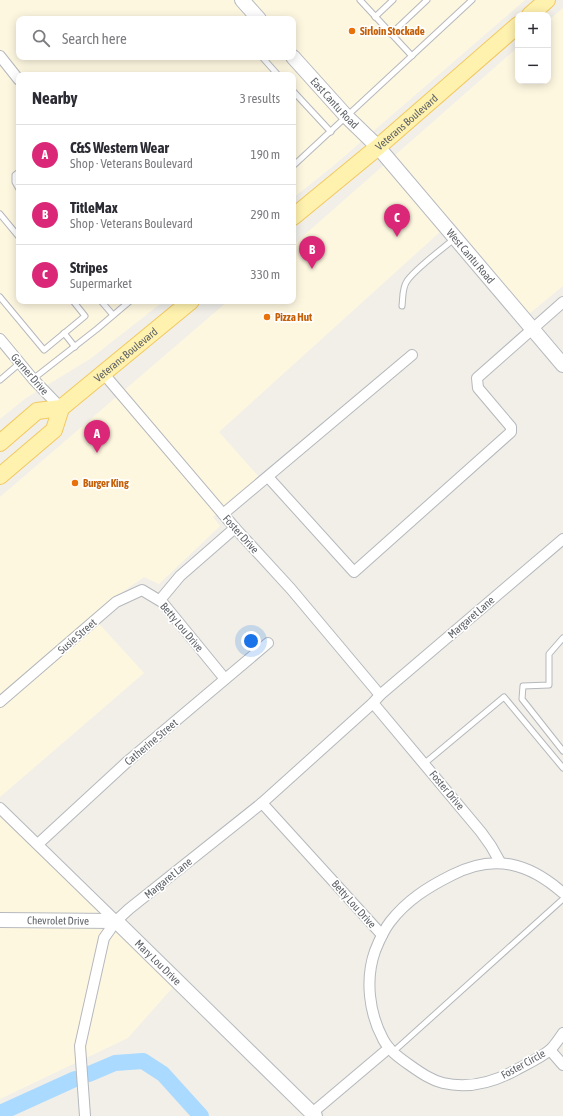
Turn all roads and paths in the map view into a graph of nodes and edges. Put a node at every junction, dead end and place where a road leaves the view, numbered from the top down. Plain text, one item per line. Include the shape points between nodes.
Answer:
1 (242, 0) edge
2 (360, 0) edge
3 (393, 0) edge
4 (427, 0) edge
5 (472, 0) edge
6 (547, 0) edge
7 (533, 12) edge
8 (254, 16) edge
9 (376, 17) junction
10 (515, 28) edge
11 (391, 34) junction
12 (0, 56) edge
13 (412, 56) junction
14 (265, 60) edge
15 (296, 60) edge
16 (275, 72) edge
17 (16, 76) edge
18 (296, 94) edge
19 (347, 117) junction
20 (331, 132) junction
21 (378, 147) junction
22 (296, 163) edge
23 (16, 174) edge
24 (16, 185) edge
25 (0, 214) edge
26 (296, 215) edge
27 (16, 233) edge
28 (455, 239) junction
29 (0, 297) edge
30 (563, 302) edge
31 (75, 304) edge
32 (104, 304) edge
33 (127, 304) edge
34 (187, 304) edge
35 (402, 306) dead end
36 (114, 315) junction
37 (532, 329) junction
38 (64, 333) junction
39 (0, 339) edge
40 (75, 347) junction
41 (412, 355) dead end
42 (20, 363) junction
43 (563, 365) edge
44 (103, 373) junction
45 (33, 379) junction
46 (0, 380) edge
47 (61, 408) junction
48 (0, 443) edge
49 (1, 473) edge
50 (268, 477) junction
51 (223, 514) junction
52 (235, 528) junction
53 (563, 539) edge
54 (160, 600) junction
55 (563, 638) edge
56 (268, 643) dead end
57 (225, 679) junction
58 (376, 699) junction
59 (0, 702) edge
60 (563, 750) edge
61 (425, 764) junction
62 (563, 768) edge
63 (262, 803) junction
64 (0, 808) edge
65 (38, 844) junction
66 (500, 862) junction
67 (563, 893) edge
68 (563, 899) edge
69 (0, 920) edge
70 (116, 922) junction
71 (382, 935) junction
72 (563, 1033) edge
73 (391, 1050) junction
74 (550, 1050) junction
75 (563, 1065) edge
76 (314, 1114) edge
77 (85, 1116) edge

1 - 8 street
2 - 9 lane
3 - 9 lane
4 - 11 lane
5 - 13 lane
6 - 7 main road
9 - 11 lane
10 - 21 main road, Veterans Boulevard
11 - 13 lane
12 - 17 street
13 - 19 lane
14 - 16 lane
15 - 19 street, East Cantu Road
18 - 20 lane
19 - 20 lane
19 - 21 street, East Cantu Road
20 - 22 lane
21 - 26 main road, Veterans Boulevard
21 - 28 street, West Cantu Road
23 - 24 lane
25 - 27 lane
28 - 35 lane via 415,272 407,282
28 - 37 street, West Cantu Road
29 - 38 lane via 44,350
30 - 37 street
31 - 38 lane via 85,316
32 - 36 lane
33 - 36 lane
34 - 44 main road, Veterans Boulevard
36 - 40 lane
37 - 43 street, West Cantu Road
37 - 50 street via 477,378 478,388 511,427 511,432 354,572
38 - 40 lane
39 - 42 street, Garner Drive
40 - 45 lane
41 - 50 street
42 - 45 street, Garner Drive
42 - 46 lane
44 - 47 main road, Veterans Boulevard
44 - 51 street, Foster Drive
45 - 47 street, Garner Drive
47 - 48 main road via 37,411
47 - 49 main road via 54,430
50 - 51 street
51 - 52 street, Foster Drive
52 - 54 street, Betty Lou Drive via 180,576
52 - 58 street, Foster Drive via 291,589
53 - 58 street, Margaret Lane
54 - 57 street, Betty Lou Drive
54 - 59 street, Susie Street via 142,590 116,602
55 - 60 lane via 549,654 549,685 523,686 522,699
56 - 57 street, Catherine Street
57 - 65 street, Catherine Street via 128,761
58 - 61 street, Foster Drive
58 - 63 street, Margaret Lane
61 - 62 lane via 504,697
61 - 66 street, Foster Drive via 481,832
63 - 70 street, Margaret Lane
63 - 71 street, Betty Lou Drive
64 - 65 street, Mary Lou Drive
65 - 70 street, Mary Lou Drive
66 - 67 street, Foster Circle via 524,867
66 - 71 street, Foster Circle via 458,872 436,883 407,904
68 - 73 lane
69 - 70 street, Chevrolet Drive
70 - 76 street, Mary Lou Drive
70 - 77 street, Margaret Lane via 104,938 80,1046
71 - 73 street, Foster Circle via 373,958 369,988 376,1022
72 - 74 street, Foster Circle
73 - 74 street, Foster Circle via 420,1073 434,1080 457,1085 470,1085 504,1076
73 - 76 street
74 - 75 street

